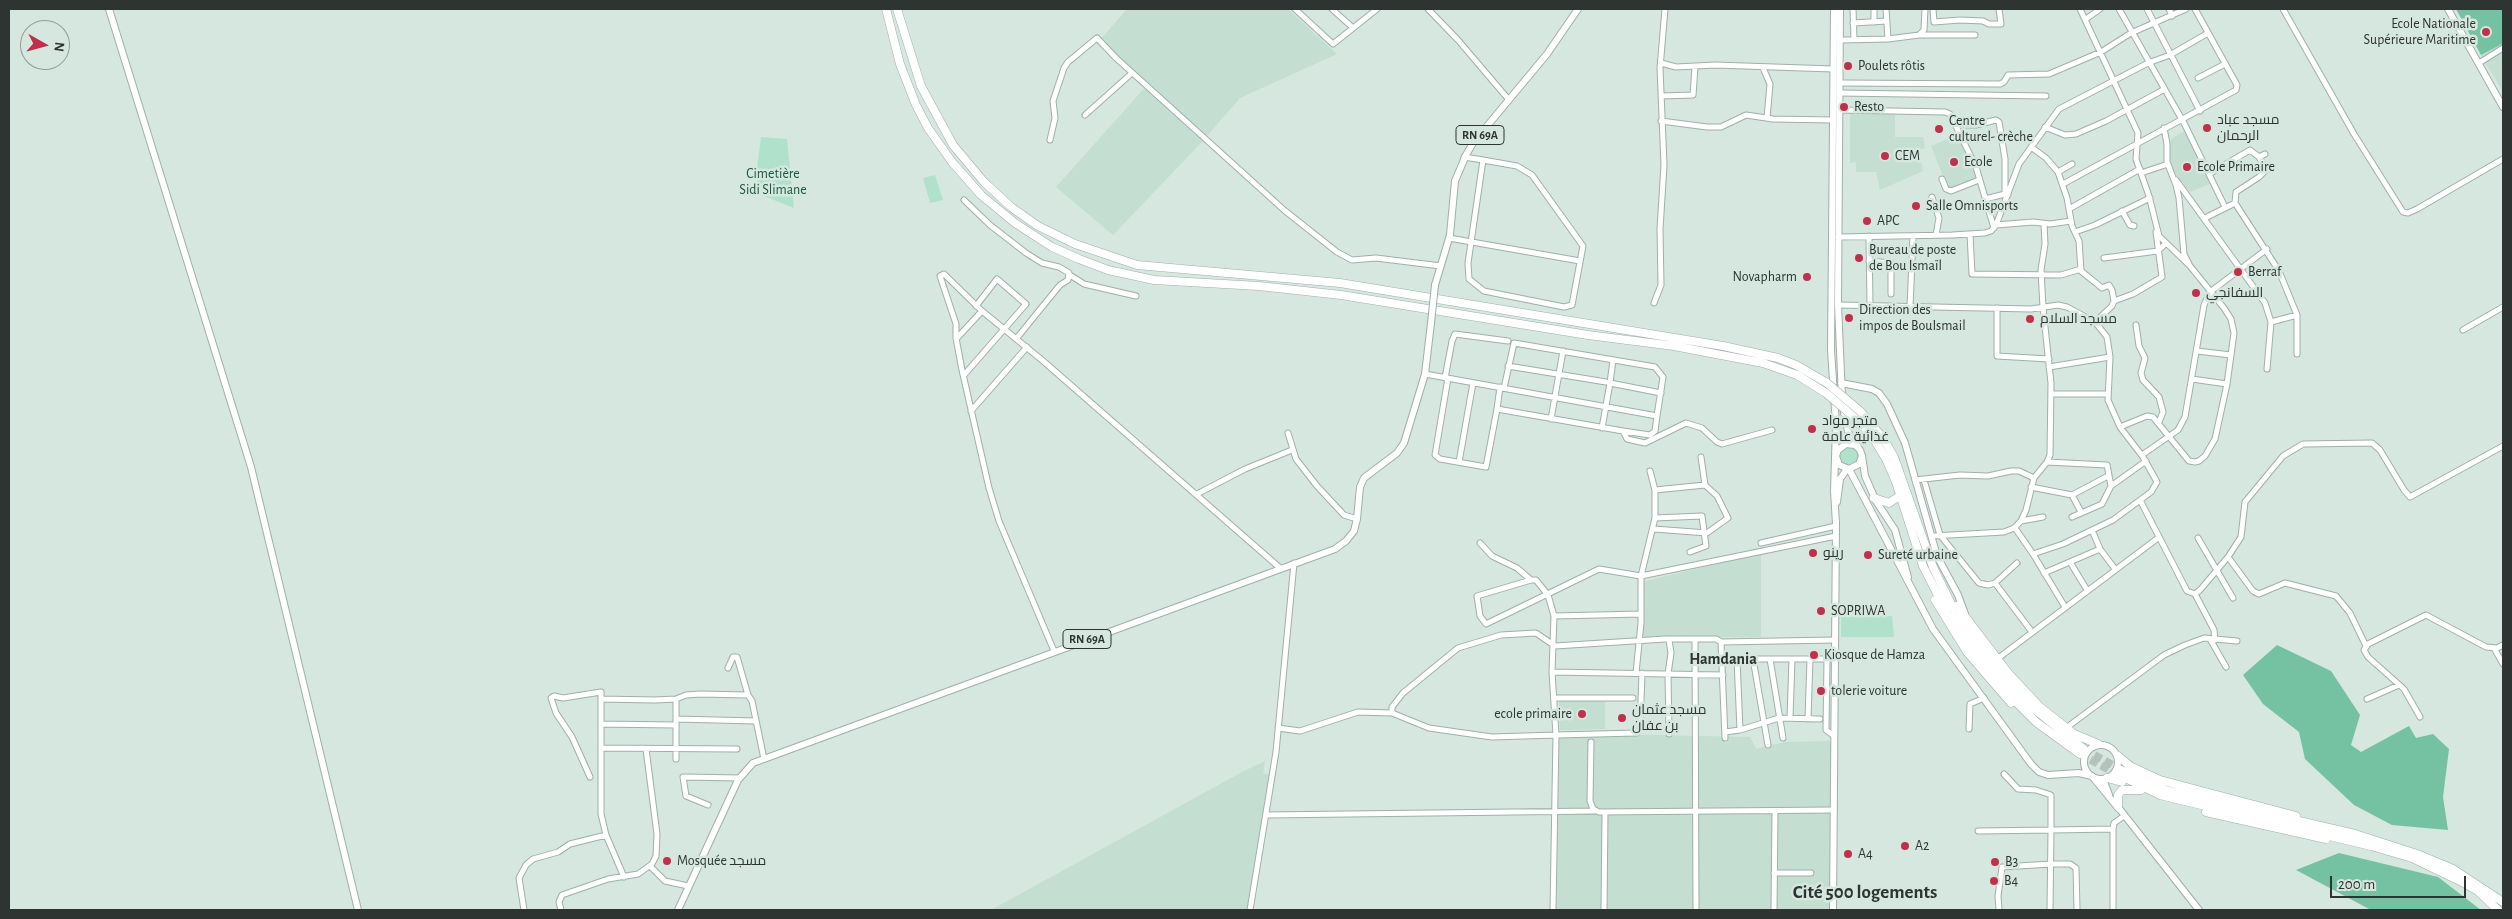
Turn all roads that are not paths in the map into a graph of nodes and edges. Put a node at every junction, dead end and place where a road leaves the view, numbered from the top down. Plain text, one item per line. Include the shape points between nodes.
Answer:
1 (109, 9) edge
2 (886, 9) edge
3 (897, 9) edge
4 (1295, 9) edge
5 (1332, 9) edge
6 (1428, 9) edge
7 (1578, 9) edge
8 (1666, 9) edge
9 (1834, 9) edge
10 (1840, 9) edge
11 (1853, 9) edge
12 (1874, 9) edge
13 (1886, 9) edge
14 (1924, 9) edge
15 (1934, 9) edge
16 (1999, 9) edge
17 (2080, 9) edge
18 (2100, 9) edge
19 (2119, 9) edge
20 (2146, 9) edge
21 (2169, 9) edge
22 (2186, 9) edge
23 (2195, 9) edge
24 (2284, 9) edge
25 (2448, 9) edge
26 (1373, 10) edge
27 (2172, 16) junction
28 (2086, 19) junction
29 (1887, 21) junction
30 (1874, 22) junction
31 (1853, 23) junction
32 (2153, 23) junction
33 (1352, 27) junction
34 (2131, 33) junction
35 (2208, 33) junction
36 (1920, 35) junction
37 (1975, 35) dead end
38 (1854, 39) junction
39 (1888, 39) junction
40 (1840, 40) junction
41 (2503, 48) edge
42 (2102, 52) junction
43 (2170, 55) junction
44 (1661, 63) junction
45 (2148, 63) junction
46 (2479, 63) junction
47 (2225, 64) junction
48 (1695, 67) junction
49 (1763, 68) junction
50 (1832, 69) junction
51 (1132, 73) junction
52 (2198, 78) dead end
53 (2115, 80) junction
54 (1839, 82) junction
55 (2163, 90) junction
56 (1839, 93) junction
57 (1661, 96) junction
58 (2046, 96) dead end
59 (1509, 100) junction
60 (2503, 107) edge
61 (2127, 109) junction
62 (1839, 110) junction
63 (2200, 111) junction
64 (1085, 115) dead end
65 (1767, 118) junction
66 (1832, 120) junction
67 (1661, 121) junction
68 (2181, 121) junction
69 (1957, 125) junction
70 (2046, 126) junction
71 (2164, 128) junction
72 (1050, 140) dead end
73 (2136, 145) junction
74 (2031, 147) junction
75 (2265, 154) dead end
76 (1464, 157) junction
77 (2259, 157) junction
78 (2503, 159) edge
79 (1484, 160) junction
80 (2072, 164) dead end
81 (2168, 164) junction
82 (2141, 171) junction
83 (2058, 172) junction
84 (2209, 174) junction
85 (2173, 176) junction
86 (1942, 179) dead end
87 (1979, 180) junction
88 (2063, 184) junction
89 (2007, 194) junction
90 (1932, 197) dead end
91 (2150, 198) junction
92 (1985, 199) junction
93 (964, 200) dead end
94 (2235, 203) junction
95 (2225, 207) junction
96 (2069, 209) junction
97 (2122, 212) junction
98 (2205, 218) junction
99 (2071, 220) junction
100 (2044, 224) junction
101 (2155, 225) junction
102 (2134, 226) dead end
103 (1995, 227) junction
104 (2075, 232) junction
105 (1970, 234) junction
106 (1936, 235) junction
107 (1869, 236) junction
108 (1913, 236) junction
109 (1838, 237) junction
110 (1449, 238) junction
111 (1471, 242) junction
112 (2166, 244) junction
113 (2267, 249) junction
114 (2158, 251) junction
115 (2104, 258) dead end
116 (1580, 261) junction
117 (1869, 261) junction
118 (1441, 266) junction
119 (2190, 266) junction
120 (2240, 268) junction
121 (2081, 269) junction
122 (2041, 275) junction
123 (1070, 276) junction
124 (2210, 292) junction
125 (1891, 294) dead end
126 (1136, 296) dead end
127 (2114, 301) junction
128 (1654, 303) dead end
129 (1838, 305) junction
130 (976, 306) junction
131 (1870, 306) junction
132 (1910, 307) junction
133 (2503, 307) edge
134 (1997, 308) junction
135 (2043, 308) junction
136 (982, 311) junction
137 (2297, 315) junction
138 (2095, 322) junction
139 (2271, 322) junction
140 (2136, 325) dead end
141 (1004, 329) junction
142 (2463, 330) dead end
143 (956, 338) junction
144 (1016, 339) junction
145 (1508, 341) dead end
146 (1027, 347) junction
147 (1563, 351) junction
148 (2197, 351) junction
149 (2297, 354) dead end
150 (2231, 355) junction
151 (2110, 357) junction
152 (2048, 359) junction
153 (1613, 360) junction
154 (1508, 366) junction
155 (2049, 367) junction
156 (2267, 369) dead end
157 (1425, 374) junction
158 (1559, 374) junction
159 (964, 375) junction
160 (1447, 378) junction
161 (2192, 380) junction
162 (1473, 383) junction
163 (1608, 383) junction
164 (1840, 383) junction
165 (2227, 384) junction
166 (1502, 388) junction
167 (1661, 393) junction
168 (2052, 394) junction
169 (2108, 394) junction
170 (1555, 397) junction
171 (1606, 406) junction
172 (1497, 409) junction
173 (971, 412) junction
174 (1858, 415) junction
175 (1657, 416) junction
176 (1551, 419) junction
177 (2159, 422) junction
178 (2120, 427) junction
179 (1602, 428) junction
180 (1772, 430) dead end
181 (1623, 431) junction
182 (1288, 433) dead end
183 (2170, 436) junction
184 (2503, 446) edge
185 (1858, 447) junction
186 (1292, 450) junction
187 (2142, 455) junction
188 (1836, 456) junction
189 (1862, 456) junction
190 (1701, 458) dead end
191 (1458, 462) junction
192 (2047, 462) junction
193 (2146, 462) junction
194 (1848, 469) junction
195 (1650, 471) dead end
196 (2108, 476) junction
197 (2034, 478) junction
198 (1915, 480) junction
199 (1924, 480) junction
200 (1705, 485) junction
201 (2110, 486) junction
202 (2031, 487) junction
203 (1655, 490) junction
204 (1197, 494) junction
205 (2072, 495) junction
206 (1901, 496) junction
207 (1874, 498) junction
208 (2140, 500) junction
209 (2081, 512) junction
210 (2043, 517) dead end
211 (1655, 518) junction
212 (2072, 518) dead end
213 (1357, 519) junction
214 (2022, 521) junction
215 (1836, 525) junction
216 (2015, 528) junction
217 (1654, 529) junction
218 (2092, 530) junction
219 (1704, 533) junction
220 (1940, 535) junction
221 (1836, 536) junction
222 (1932, 536) junction
223 (2158, 538) junction
224 (2198, 538) dead end
225 (1480, 543) dead end
226 (1761, 543) dead end
227 (1916, 544) junction
228 (2100, 548) junction
229 (1690, 552) dead end
230 (2033, 554) junction
231 (2228, 557) junction
232 (2070, 562) junction
233 (1294, 563) junction
234 (2017, 563) dead end
235 (1280, 568) junction
236 (2115, 569) junction
237 (2216, 569) junction
238 (2044, 573) junction
239 (1641, 576) junction
240 (1531, 580) junction
241 (1940, 582) junction
242 (1995, 583) junction
243 (2088, 590) junction
244 (2195, 594) junction
245 (1548, 595) junction
246 (1914, 595) junction
247 (2233, 598) dead end
248 (2065, 606) junction
249 (1641, 614) junction
250 (1554, 616) junction
251 (1966, 618) junction
252 (2032, 632) junction
253 (1669, 640) junction
254 (1695, 640) junction
255 (1835, 640) junction
256 (2213, 640) junction
257 (1639, 642) junction
258 (1721, 642) junction
259 (2237, 642) dead end
260 (1552, 644) junction
261 (2503, 645) edge
262 (2366, 646) junction
263 (2494, 648) junction
264 (1054, 652) junction
265 (1722, 659) junction
266 (1737, 659) junction
267 (1753, 659) junction
268 (1770, 659) junction
269 (1792, 659) junction
270 (1810, 659) junction
271 (1827, 659) junction
272 (1834, 659) junction
273 (1997, 660) junction
274 (2503, 664) edge
275 (2226, 666) dead end
276 (728, 668) dead end
277 (1552, 672) junction
278 (1636, 673) junction
279 (1642, 673) junction
280 (1668, 674) junction
281 (1695, 674) junction
282 (1723, 675) junction
283 (2399, 685) junction
284 (748, 695) junction
285 (1554, 698) junction
286 (1634, 698) dead end
287 (1984, 698) junction
288 (601, 699) junction
289 (676, 699) junction
290 (2367, 699) dead end
291 (1834, 705) junction
292 (1826, 706) junction
293 (1392, 713) junction
294 (2420, 717) dead end
295 (676, 718) junction
296 (1779, 718) junction
297 (1790, 718) junction
298 (1834, 718) junction
299 (1808, 719) junction
300 (1823, 719) junction
301 (756, 720) junction
302 (1764, 723) junction
303 (601, 724) junction
304 (675, 725) junction
305 (1278, 728) junction
306 (2066, 728) junction
307 (1969, 729) dead end
308 (1740, 730) junction
309 (1669, 734) dead end
310 (1556, 735) junction
311 (1834, 736) junction
312 (1783, 738) dead end
313 (1591, 742) dead end
314 (2098, 744) junction
315 (1768, 746) dead end
316 (601, 748) junction
317 (674, 748) junction
318 (646, 749) junction
319 (737, 749) dead end
320 (2118, 756) junction
321 (764, 758) junction
322 (676, 759) dead end
323 (2084, 762) junction
324 (2004, 774) dead end
325 (2056, 776) junction
326 (2092, 776) junction
327 (590, 777) dead end
328 (740, 778) junction
329 (2105, 778) junction
330 (2141, 790) junction
331 (708, 805) dead end
332 (2118, 808) junction
333 (1834, 810) junction
334 (1596, 811) junction
335 (1555, 812) junction
336 (1696, 812) junction
337 (1775, 812) junction
338 (1605, 813) junction
339 (1266, 815) junction
340 (2124, 816) junction
341 (2113, 829) junction
342 (1978, 830) dead end
343 (2051, 830) junction
344 (2355, 834) junction
345 (606, 835) junction
346 (2363, 844) junction
347 (2051, 864) junction
348 (650, 866) junction
349 (1774, 873) junction
350 (1811, 873) dead end
351 (624, 877) junction
352 (688, 886) junction
353 (2503, 902) edge
354 (358, 910) edge
355 (524, 910) edge
356 (561, 910) edge
357 (678, 910) edge
358 (1250, 910) edge
359 (1553, 910) edge
360 (1604, 910) edge
361 (1696, 910) edge
362 (1774, 910) edge
363 (1833, 910) edge
364 (1999, 910) edge
365 (2050, 910) edge
366 (2077, 910) edge
367 (2113, 910) edge
368 (2199, 910) edge
369 (2498, 910) edge

1 - 354 main road via 251,467
2 - 174 highway, bridge via 898,56 916,105 952,162 981,195 1015,223 1052,247 1079,259 1108,270 1154,280 1316,292 1674,346 1763,363 1797,375
3 - 174 highway, bridge via 920,86 953,145 984,182 1011,206 1038,226 1075,244 1137,266 1340,283 1723,346 1778,358 1828,383
4 - 33 street via 1332,44
5 - 33 street
6 - 59 street
7 - 59 main road, RN 69A
8 - 44 street
9 - 50 main road
10 - 40 main road
11 - 31 street
12 - 30 street
13 - 29 street
14 - 36 street via 1924,30
15 - 16 street via 1934,22 1960,20 2002,24
17 - 28 street
18 - 28 street
19 - 34 street
20 - 32 street
21 - 27 street
22 - 27 street
23 - 35 street
24 - 78 street via 2354,134 2403,212 2418,209
25 - 46 main road
26 - 33 street
27 - 32 street
28 - 42 street
29 - 30 street
29 - 39 street
30 - 31 street
31 - 38 street
32 - 34 street
32 - 43 street
34 - 42 street
34 - 45 street
35 - 43 street
35 - 47 street
36 - 37 street
36 - 39 street
38 - 39 street
38 - 40 street
40 - 54 main road
41 - 46 street
42 - 53 street
42 - 54 street via 2049,74 2008,74 2000,84
43 - 45 street
43 - 63 street
44 - 48 street via 1672,67
44 - 57 street
45 - 53 street
45 - 55 street
46 - 60 main road
47 - 52 street
47 - 63 street via 2237,89
48 - 49 street
48 - 57 street via 1693,95
49 - 50 street
49 - 65 street via 1770,84
50 - 66 main road
51 - 64 street
51 - 72 street via 1098,38 1071,59 1064,68 1054,97 1055,118
51 - 118 street via 1284,210 1338,252 1352,260 1376,258
53 - 61 street
53 - 70 street via 2059,109
54 - 56 main road
55 - 61 street
55 - 68 street
56 - 58 street
56 - 62 main road
57 - 67 street
59 - 76 main road, RN 69A
61 - 70 street via 2076,134 2065,135
61 - 73 street via 2138,133
62 - 69 street via 1945,112
62 - 109 main road
63 - 68 street
65 - 66 street
65 - 67 street via 1746,115 1722,127
66 - 188 main road via 1831,350
67 - 128 street via 1664,165 1661,285
68 - 71 street
68 - 84 street
69 - 87 street
69 - 89 street via 1999,122
70 - 74 street
71 - 73 street
71 - 81 street
73 - 82 street via 2136,159
73 - 88 street
74 - 83 street
74 - 89 street
75 - 77 street
76 - 79 street
76 - 110 main road, RN 69A via 1454,181
77 - 84 street via 2250,150
77 - 94 street via 2266,170 2236,192
79 - 111 street
79 - 116 street via 1516,166 1532,175 1583,246
80 - 83 street
81 - 82 street
81 - 85 street
82 - 91 street
82 - 96 street
83 - 88 street
84 - 95 street
85 - 98 street
85 - 119 street via 2179,198 2182,246
86 - 87 street via 1946,189 1951,191
87 - 92 street
88 - 96 street
89 - 92 street
89 - 103 street
90 - 106 street via 1939,218
91 - 97 street
91 - 101 street
92 - 103 street
93 - 123 street via 1021,249 1042,263 1067,271
94 - 95 street
94 - 113 street
95 - 98 street
96 - 99 street
97 - 102 street
97 - 104 street
98 - 120 street
99 - 100 street
99 - 104 street
100 - 103 street via 2033,222
100 - 122 street
101 - 112 street
101 - 114 street
103 - 105 street via 1985,233
104 - 121 street
105 - 106 street
105 - 122 street via 1972,274
106 - 108 street
107 - 108 street
107 - 109 street
107 - 117 street
108 - 132 street
109 - 129 main road
110 - 111 street
110 - 118 main road, RN 69A
111 - 116 street
111 - 116 street via 1469,279 1484,291 1564,307 1572,305
112 - 114 street
112 - 119 street
113 - 120 street
113 - 137 street
114 - 115 street
114 - 127 street via 2162,277
117 - 125 street via 1891,263
117 - 131 street
118 - 157 main road, RN 69A, bridge via 1435,285
119 - 124 street
120 - 124 street
120 - 139 street via 2265,303
121 - 122 street via 2061,275
121 - 127 street via 2102,288 2110,286
122 - 135 street
123 - 126 street via 1084,284
123 - 144 street
124 - 148 street via 2204,305
124 - 150 street via 2231,319 2234,333
127 - 138 street
129 - 131 street
129 - 164 main road
130 - 136 street
130 - 141 street via 998,279 1026,304
130 - 143 street via 944,274 940,276 956,324
131 - 132 street
132 - 134 street
133 - 142 street
134 - 135 street
134 - 152 street via 1997,356
135 - 138 street via 2067,307
135 - 152 street
136 - 141 street
136 - 143 street
137 - 139 street
137 - 149 street
138 - 151 street via 2106,337
139 - 156 street
140 - 177 street via 2139,346 2145,358 2141,373 2143,380 2160,397 2162,412
141 - 144 street
141 - 159 street
143 - 159 street
144 - 146 street
145 - 160 street via 1455,334
146 - 173 street
146 - 204 street
147 - 153 street
147 - 154 street via 1514,343
147 - 158 street
148 - 150 street
148 - 161 street
150 - 165 street
151 - 155 street
151 - 169 street
152 - 155 street
153 - 163 street
153 - 167 street via 1655,367 1662,377
154 - 158 street
154 - 166 street
155 - 168 street
157 - 160 street
157 - 213 main road, RN 69A via 1404,443 1397,453 1370,471 1360,487
158 - 163 street
158 - 170 street
159 - 173 street
160 - 162 street
160 - 191 street via 1435,455
161 - 165 street
161 - 183 street via 2185,417 2178,430
162 - 166 street
162 - 191 street
163 - 167 street
163 - 171 street
164 - 185 main road via 1846,422
164 - 198 main road via 1867,387 1883,398 1905,443
165 - 183 street via 2215,439 2205,456 2195,462 2189,461
166 - 170 street
166 - 172 street
167 - 175 street
168 - 169 street
168 - 192 street
169 - 178 street
170 - 171 street
170 - 176 street
171 - 175 street
171 - 179 street
172 - 176 street
172 - 191 street via 1486,467
173 - 264 street via 998,521
174 - 206 highway via 1878,444
174 - 241 highway via 1883,438 1897,462 1925,548
175 - 181 street via 1650,435
176 - 179 street
177 - 178 street via 2150,416
177 - 183 street
178 - 187 street
179 - 181 street
180 - 181 street via 1722,444 1702,428 1689,423 1645,443 1627,439
182 - 186 street
183 - 187 street
184 - 231 street via 2410,497 2380,450 2372,443 2303,444 2283,456 2245,502 2241,537
185 - 188 main road via 1846,444
185 - 189 main road
186 - 204 street via 1245,469
186 - 213 street via 1317,486 1344,515
187 - 193 street
188 - 194 main road via 1839,465
188 - 215 main road
189 - 194 main road via 1859,464
189 - 207 main road via 1865,476
190 - 200 street
192 - 196 street via 2104,464 2108,466
192 - 197 street
193 - 201 street
193 - 208 street via 2157,482 2151,492
194 - 215 main road via 1840,480
194 - 246 main road
195 - 203 street
196 - 201 street
196 - 205 street
197 - 199 street via 2011,471 1988,476 1960,475
197 - 202 street
198 - 199 street
198 - 222 main road
199 - 220 street
200 - 203 street
200 - 219 street via 1717,496 1728,518
201 - 209 street via 2102,504
202 - 205 street
202 - 214 street
203 - 211 street
204 - 235 street
205 - 209 street
206 - 207 highway via 1889,503
206 - 227 highway
207 - 246 main road via 1897,534
208 - 218 street via 2113,520
208 - 223 street
209 - 212 street
210 - 214 street
211 - 217 street
211 - 219 street via 1702,516
213 - 233 main road, RN 69A via 1346,542
214 - 216 street
215 - 221 main road
215 - 226 street
216 - 220 street via 2004,532
216 - 230 street
217 - 219 street
217 - 239 street
218 - 228 street
218 - 230 street
219 - 229 street via 1706,546
220 - 222 street
220 - 242 street via 1980,583
221 - 239 street
221 - 255 main road
222 - 251 main road
223 - 236 street
223 - 244 street via 2187,591
224 - 237 street
225 - 240 street via 1492,556 1517,568
227 - 241 highway via 1941,603 1981,660 2036,722 2082,752 2012,686 1968,630
227 - 323 highway via 1919,564 1935,601 1967,652 2004,696 2043,734
228 - 232 street
228 - 236 street
230 - 238 street
231 - 237 street
231 - 262 street via 2259,594 2285,583 2336,596 2350,613
232 - 238 street
232 - 243 street
233 - 235 main road, RN 69A
233 - 305 street
234 - 242 street
235 - 264 main road, RN 69A
236 - 243 street
237 - 244 street
237 - 247 street
238 - 248 street
239 - 245 street via 1599,569
239 - 249 street
240 - 245 street via 1536,580
240 - 245 street via 1477,596 1480,616 1486,624
241 - 251 highway
242 - 252 street
243 - 248 street
244 - 256 street via 2214,630
245 - 250 street
246 - 287 main road via 1944,646
248 - 252 street
249 - 250 street
249 - 257 street
250 - 260 street
251 - 273 highway
252 - 273 street
253 - 254 street
253 - 257 street
253 - 280 street
254 - 258 street via 1716,639
254 - 281 street
255 - 258 street
255 - 272 main road
256 - 259 street
256 - 275 street
256 - 306 street via 2198,639 2164,656
257 - 260 street
257 - 278 street
258 - 265 street
260 - 277 street
260 - 293 street via 1536,633 1501,635 1458,648 1403,693
261 - 263 street
262 - 263 street via 2426,616 2481,645
262 - 283 street via 2368,657
263 - 274 street
264 - 321 main road, RN 69A
265 - 266 street
265 - 282 street
266 - 267 street
266 - 308 street
267 - 268 street
267 - 302 street
268 - 269 street
268 - 296 street
269 - 270 street
269 - 297 street
270 - 271 street
270 - 299 street
271 - 272 street
271 - 292 street
272 - 291 main road
273 - 306 highway via 2034,701
276 - 284 street via 733,657 738,657
277 - 278 street
277 - 285 street
278 - 279 street
279 - 280 street
279 - 310 street via 1640,728 1637,733
280 - 281 street
280 - 309 street
281 - 282 street
281 - 336 street
282 - 308 street via 1725,735
283 - 290 street
283 - 294 street
284 - 289 street via 700,694
284 - 301 street
285 - 286 street
285 - 310 street
287 - 307 street via 1970,704
287 - 325 main road via 2036,769
288 - 289 street
288 - 303 street
288 - 327 street via 601,692 552,698 556,713 572,737
289 - 295 street
291 - 292 street
291 - 298 main road
292 - 300 street
293 - 305 street via 1358,712 1300,730
293 - 310 street via 1430,728 1492,737
295 - 301 street
295 - 304 street
296 - 297 street
296 - 302 street
296 - 312 street
297 - 299 street
298 - 300 street
298 - 311 main road
299 - 300 street
300 - 311 street via 1826,730
301 - 321 street
302 - 308 street
302 - 315 street
303 - 304 street
303 - 316 street
304 - 317 street
305 - 339 street
306 - 314 highway
310 - 335 street
311 - 333 main road
313 - 334 street via 1590,801
314 - 320 main road via 2108,746
314 - 323 main road via 2088,750
316 - 318 street
316 - 345 street via 601,814
317 - 318 street
317 - 319 street
317 - 322 street
318 - 348 street via 657,834 656,856
320 - 329 main road via 2117,769
320 - 344 highway via 2130,766 2160,780
321 - 328 main road, RN 69A via 753,763
323 - 325 main road via 2076,769
323 - 326 main road
324 - 343 street via 2018,789 2051,795
325 - 326 main road via 2079,773
326 - 329 main road
326 - 332 main road
328 - 331 street via 682,777 686,796
328 - 352 main road, RN 69A
329 - 330 highway via 2113,778
329 - 332 main road via 2107,792
330 - 332 highway via 2122,790 2118,795
330 - 346 highway via 2192,808 2266,827
332 - 340 main road
333 - 337 street
333 - 363 main road
334 - 335 street
334 - 338 street
335 - 339 street
335 - 359 street
336 - 337 street
336 - 338 street
336 - 361 street
337 - 349 street
338 - 360 street
339 - 358 street
340 - 341 street via 2114,823
340 - 368 main road
341 - 343 street
341 - 367 street
342 - 343 street
343 - 347 street
344 - 346 highway via 2165,790 2120,773 2160,795
344 - 353 highway via 2453,868
345 - 351 street
345 - 355 street via 570,844 526,865 519,878
346 - 369 highway via 2412,858 2450,874 2478,891
347 - 364 street via 2002,867
347 - 365 street
347 - 366 street via 2070,864 2076,868
348 - 351 street via 638,874
348 - 352 street via 665,881
349 - 350 street
349 - 362 street
351 - 356 street via 608,879 562,895 559,902
352 - 357 main road, RN 69A

